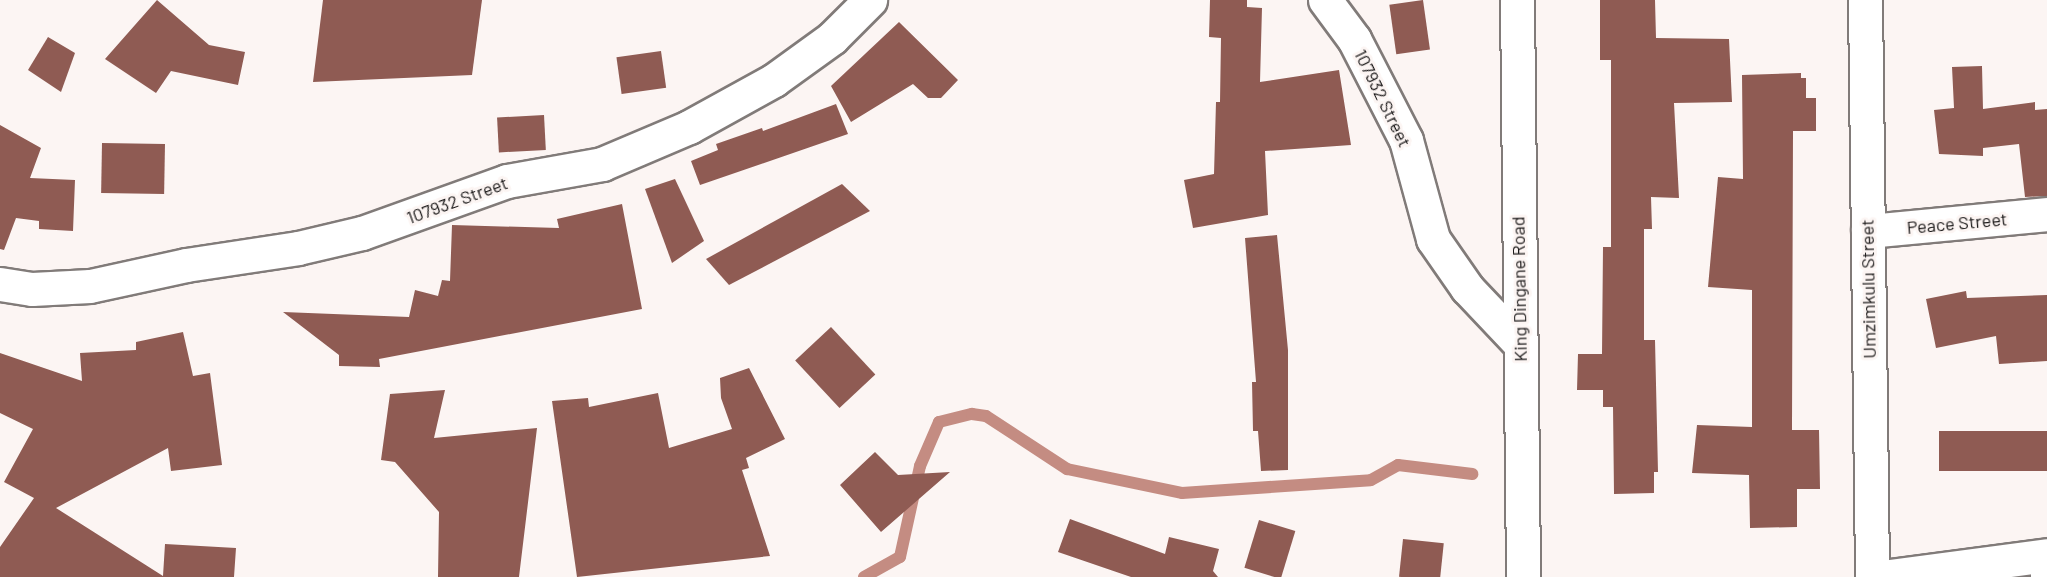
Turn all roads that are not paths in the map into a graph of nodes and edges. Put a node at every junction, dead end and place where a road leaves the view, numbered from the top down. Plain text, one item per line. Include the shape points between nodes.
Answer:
1 (870, 0) edge
2 (1325, 0) edge
3 (1517, 0) edge
4 (1865, 0) edge
5 (2047, 214) edge
6 (1868, 231) junction
7 (0, 284) edge
8 (1520, 344) junction
9 (2044, 563) edge
10 (1943, 573) edge
11 (1523, 577) edge
12 (1872, 577) edge
13 (1883, 577) edge

1 - 7 street, 107932 Street via 832,38 774,80 689,127 602,164 507,181 362,233 298,248 186,265 90,286 32,289
2 - 8 street, 107932 Street via 1354,39 1406,140 1433,239 1467,288
3 - 8 street, King Dingane Road
4 - 6 street, Umzimkulu Street
5 - 6 street, Peace Street
6 - 12 street, Umzimkulu Street
8 - 11 street, King Dingane Road
9 - 10 street
10 - 13 street

